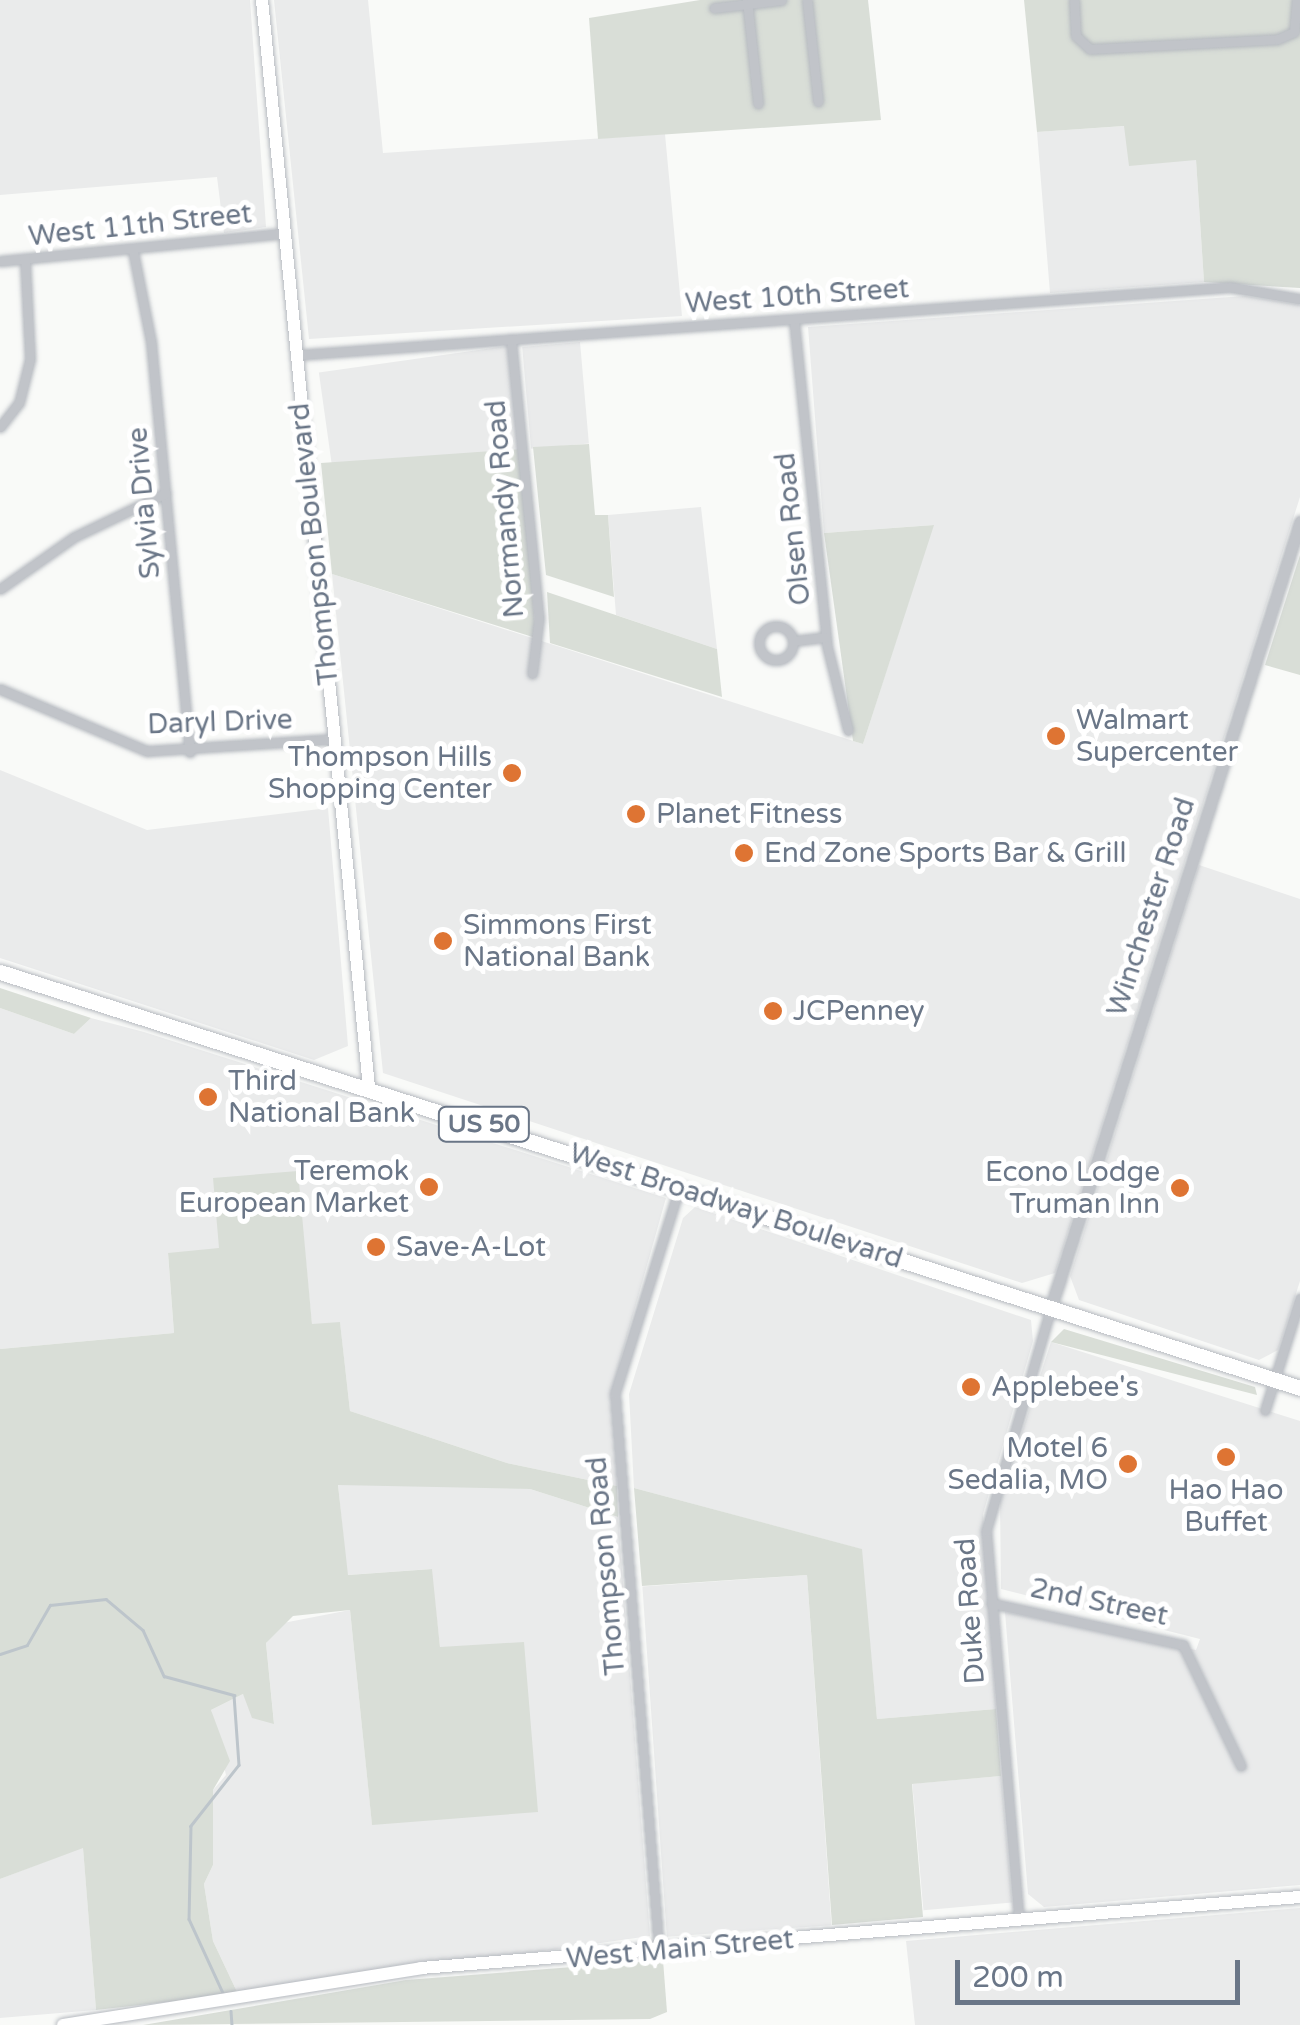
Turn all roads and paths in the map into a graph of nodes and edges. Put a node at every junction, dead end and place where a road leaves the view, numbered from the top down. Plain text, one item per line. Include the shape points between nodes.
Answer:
1 (262, 0) edge
2 (782, 0) edge
3 (807, 0) edge
4 (1074, 0) edge
5 (1297, 0) edge
6 (747, 2) edge
7 (714, 8) dead end
8 (818, 100) dead end
9 (758, 103) dead end
10 (285, 234) junction
11 (133, 251) junction
12 (25, 260) junction
13 (0, 262) edge
14 (1300, 299) edge
15 (794, 320) junction
16 (511, 339) junction
17 (296, 355) junction
18 (0, 428) edge
19 (166, 493) junction
20 (1300, 522) edge
21 (0, 590) edge
22 (826, 637) junction
23 (793, 641) dead end
24 (532, 674) dead end
25 (0, 689) edge
26 (848, 730) dead end
27 (333, 740) junction
28 (190, 752) junction
29 (0, 972) edge
30 (369, 1087) junction
31 (680, 1186) junction
32 (1300, 1298) edge
33 (1051, 1308) junction
34 (1287, 1340) junction
35 (1300, 1344) edge
36 (1275, 1380) junction
37 (1300, 1388) edge
38 (1264, 1410) dead end
39 (991, 1603) junction
40 (1241, 1766) dead end
41 (1300, 1898) edge
42 (1019, 1921) junction
43 (660, 1952) junction
44 (75, 2024) edge
45 (63, 2025) edge

1 - 10 main road, Thompson Boulevard
2 - 6 street
3 - 8 street
4 - 5 street via 1076,36 1090,49 1278,39 1294,32
6 - 7 street
6 - 9 street
10 - 11 street, West 11th Street
10 - 17 main road, Thompson Boulevard
11 - 12 street, West 11th Street
11 - 19 street, Sylvia Drive
12 - 13 street, West 11th Street
12 - 18 street via 30,359 19,403
14 - 15 street, West 10th Street via 1230,287
15 - 16 street, West 10th Street
15 - 22 street, Olsen Road
16 - 17 street, West 10th Street
16 - 24 street, Normandy Road via 539,618
17 - 27 main road, Thompson Boulevard
19 - 21 street via 74,538
19 - 28 street, Sylvia Drive
20 - 33 street, Winchester Road
22 - 23 street
22 - 26 street, Olsen Road
25 - 28 street, Daryl Drive via 116,744
27 - 28 street, Daryl Drive
27 - 30 main road, Thompson Boulevard
29 - 30 highway, West Broadway Boulevard / US 50
30 - 31 highway, West Broadway Boulevard / US 50
31 - 33 highway, West Broadway Boulevard / US 50
31 - 43 street, Thompson Road via 615,1393
32 - 34 street
33 - 36 highway, West Broadway Boulevard / US 50
33 - 39 street, Duke Road via 989,1507
34 - 35 street
34 - 36 street
36 - 37 highway, West Broadway Boulevard / US 50
36 - 38 street
39 - 40 street, 2nd Street via 1174,1639 1202,1674
39 - 42 street, Duke Road
41 - 42 main road, West Main Street
42 - 43 main road, West Main Street
43 - 44 main road, West Main Street via 422,1968
44 - 45 main road, West Main Street

